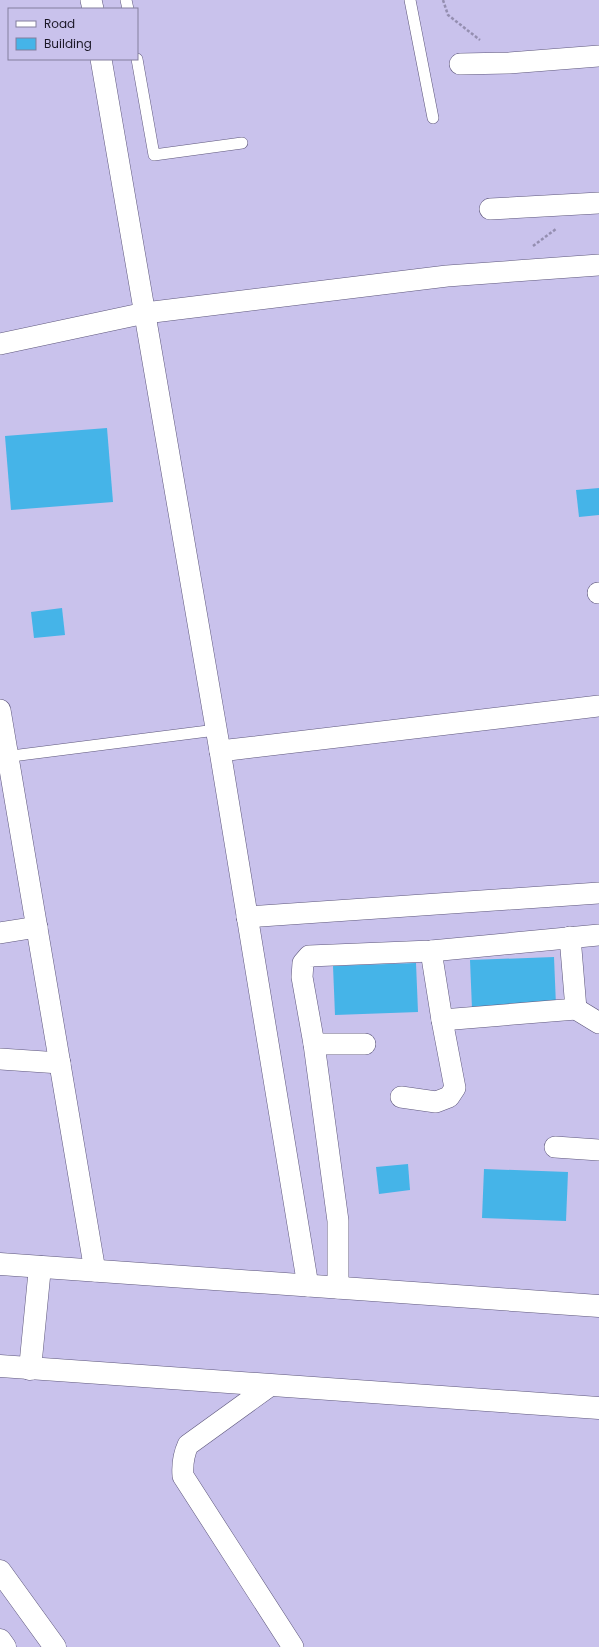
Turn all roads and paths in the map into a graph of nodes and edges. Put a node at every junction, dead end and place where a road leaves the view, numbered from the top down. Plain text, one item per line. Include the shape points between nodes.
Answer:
1 (410, 0) edge
2 (443, 0) edge
3 (599, 56) edge
4 (101, 60) edge
5 (136, 60) edge
6 (509, 63) junction
7 (460, 64) dead end
8 (433, 118) dead end
9 (242, 143) dead end
10 (599, 203) edge
11 (490, 209) dead end
12 (559, 227) dead end
13 (528, 250) dead end
14 (599, 265) edge
15 (145, 313) junction
16 (0, 344) edge
17 (599, 706) edge
18 (0, 710) edge
19 (216, 730) junction
20 (220, 751) junction
21 (4, 757) edge
22 (599, 893) edge
23 (247, 917) junction
24 (37, 928) junction
25 (0, 933) edge
26 (599, 935) edge
27 (570, 937) junction
28 (431, 951) junction
29 (576, 1009) junction
30 (442, 1020) junction
31 (599, 1023) edge
32 (314, 1044) junction
33 (365, 1044) dead end
34 (0, 1059) edge
35 (60, 1063) junction
36 (400, 1097) dead end
37 (555, 1147) dead end
38 (599, 1150) edge
39 (0, 1264) edge
40 (40, 1267) junction
41 (95, 1271) junction
42 (308, 1286) junction
43 (338, 1288) junction
44 (599, 1306) edge
45 (0, 1366) edge
46 (30, 1369) junction
47 (271, 1385) junction
48 (599, 1408) edge
49 (0, 1571) edge
50 (0, 1640) edge
51 (5, 1647) edge
52 (55, 1647) edge
53 (293, 1647) edge

1 - 8 lane
2 - 6 path via 448,15
3 - 6 street
4 - 15 street
5 - 9 lane via 154,155
6 - 7 street
10 - 11 street
12 - 13 path
14 - 15 street via 447,276
15 - 16 street
15 - 19 street
17 - 20 street
18 - 21 street
19 - 20 street
19 - 21 lane
20 - 23 street
21 - 24 street
22 - 23 street
23 - 42 street
24 - 25 street
24 - 35 street
26 - 27 street
27 - 28 street
27 - 29 street
28 - 30 street
28 - 32 street via 309,956 303,963 302,977
29 - 30 street
29 - 31 street
30 - 36 street via 455,1088 449,1098 436,1102
32 - 33 street
32 - 43 street via 338,1221
34 - 35 street
35 - 41 street
37 - 38 street
39 - 40 main road
40 - 41 main road
40 - 46 main road
41 - 42 main road
42 - 43 main road
43 - 44 main road
45 - 46 main road
46 - 47 main road
47 - 48 main road
47 - 53 street via 188,1445 182,1467 183,1476
49 - 52 main road
50 - 51 main road

